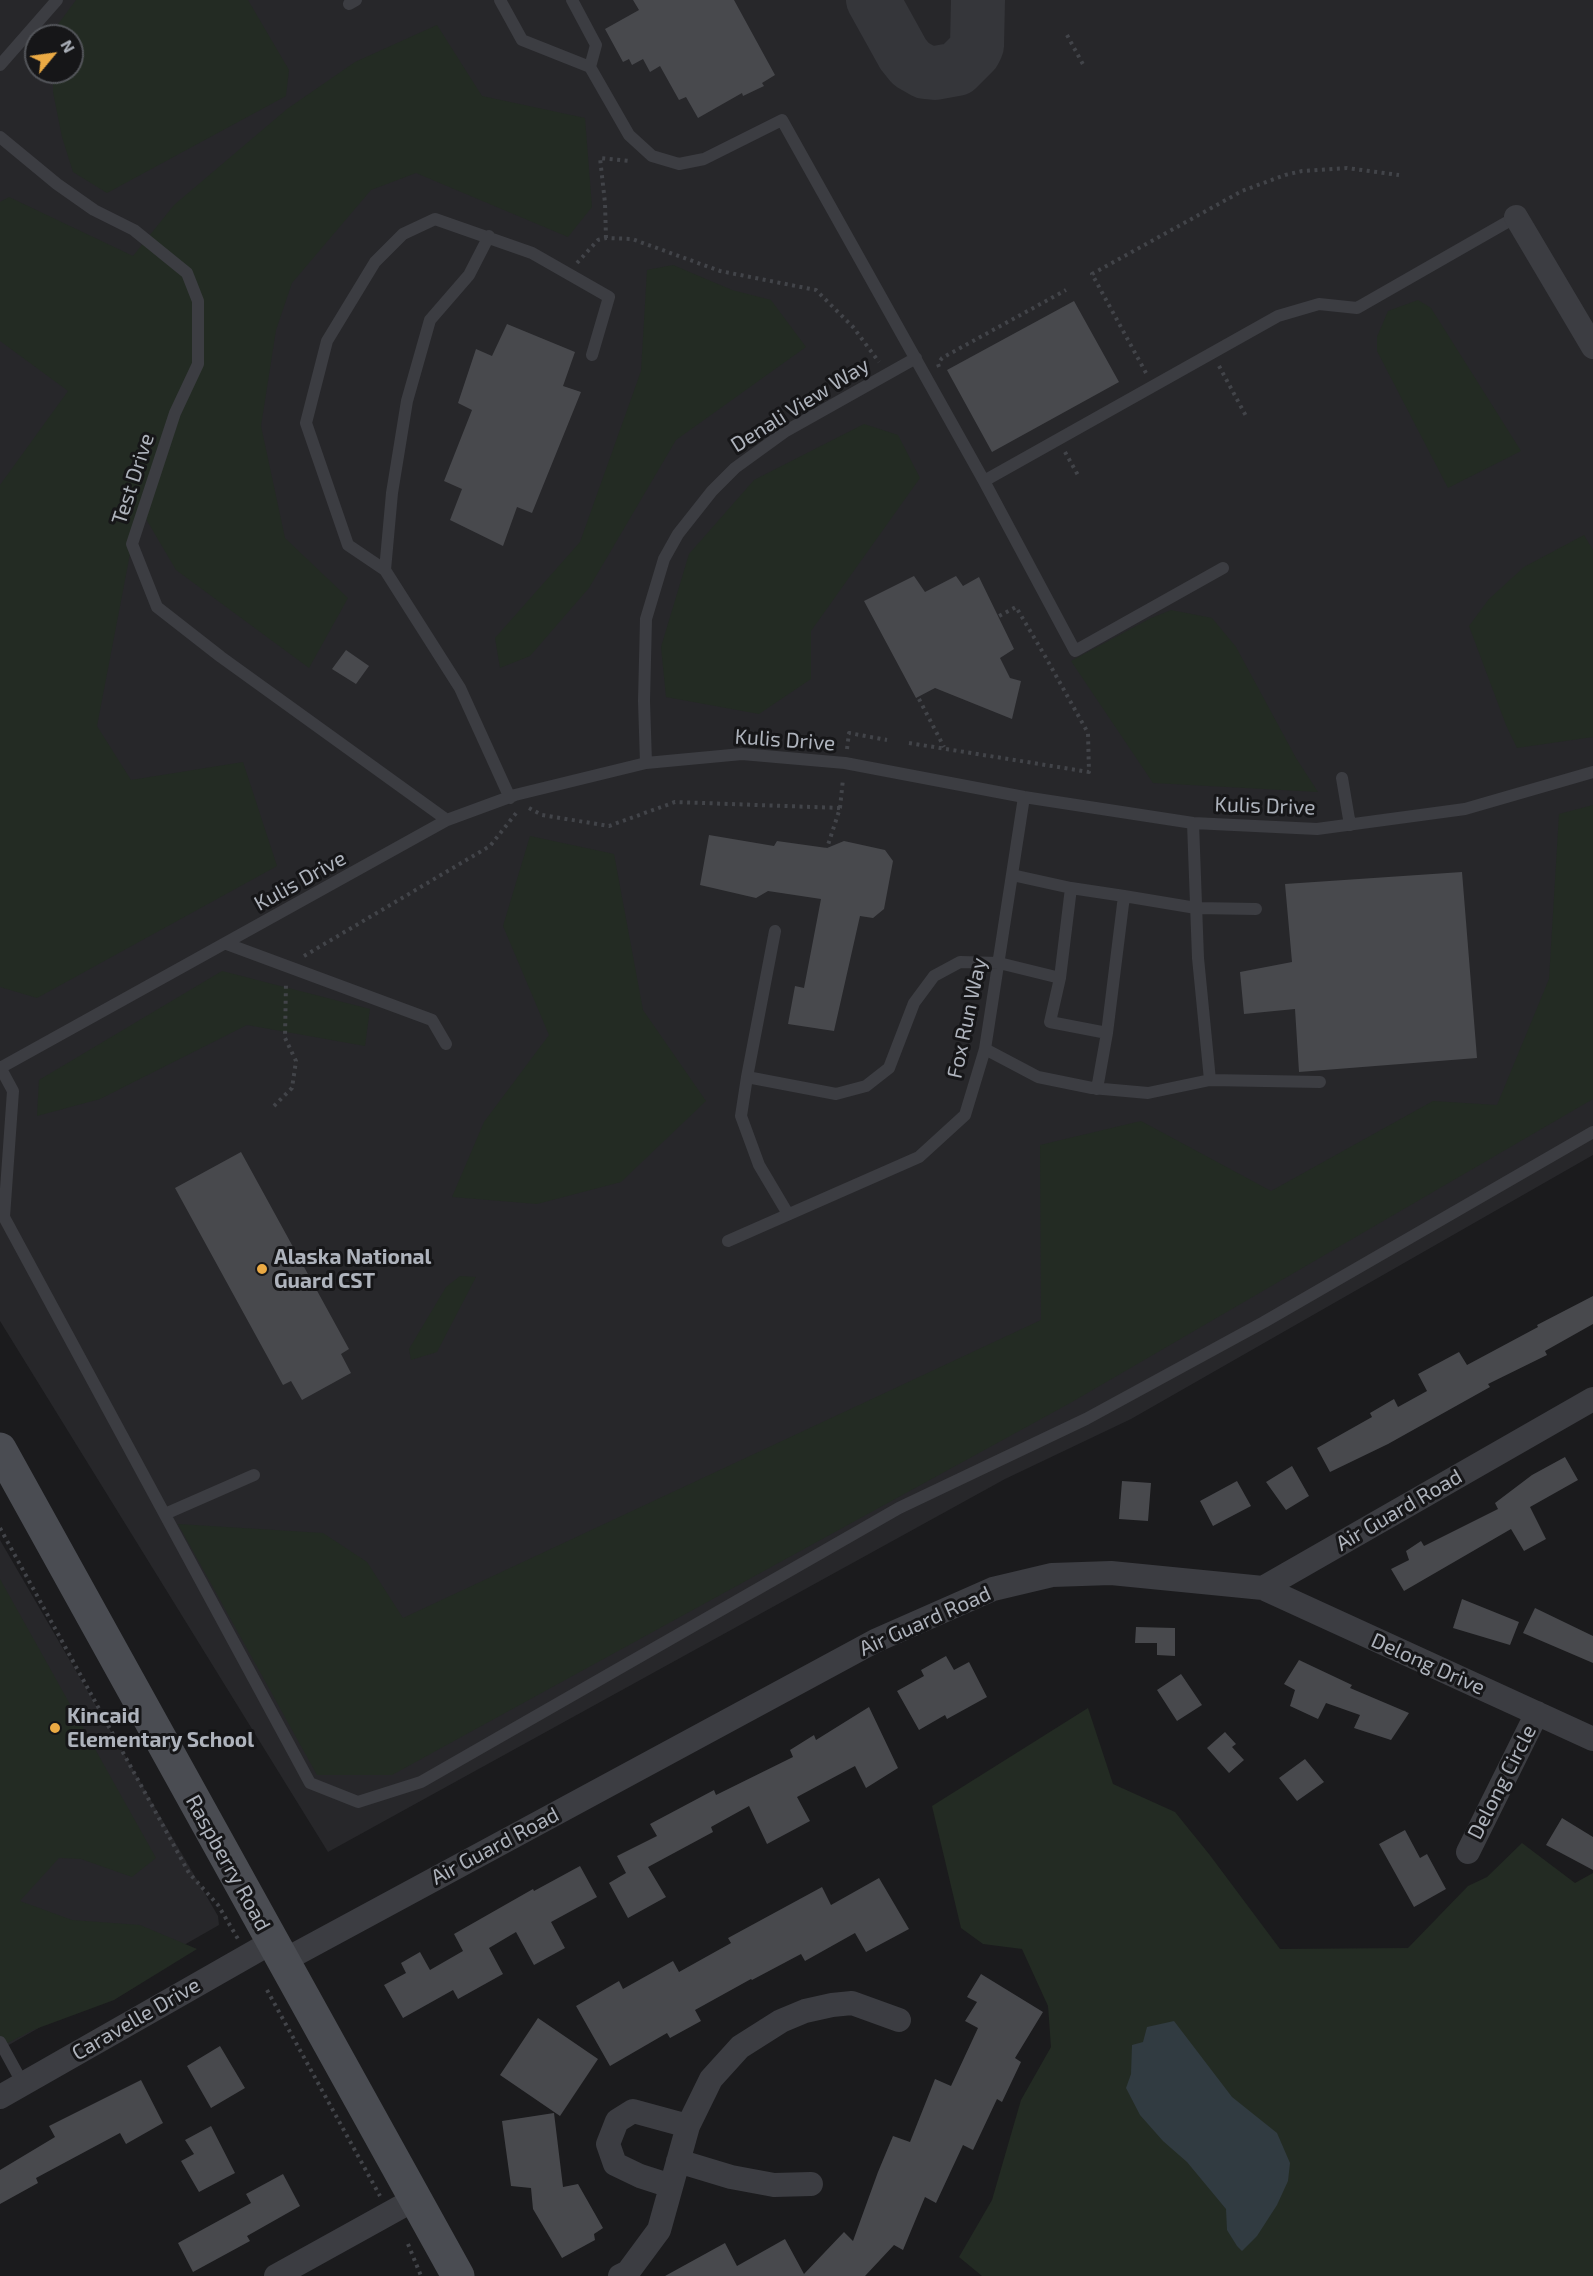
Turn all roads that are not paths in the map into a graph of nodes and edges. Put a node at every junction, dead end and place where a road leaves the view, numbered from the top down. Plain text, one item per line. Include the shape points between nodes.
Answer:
1 (57, 0) edge
2 (500, 0) edge
3 (572, 0) edge
4 (0, 64) edge
5 (590, 67) junction
6 (0, 137) edge
7 (1516, 217) joint
8 (489, 236) junction
9 (1593, 347) edge
10 (592, 356) dead end
11 (916, 358) junction
12 (984, 481) junction
13 (1223, 568) dead end
14 (385, 570) junction
15 (646, 763) junction
16 (1593, 772) edge
17 (1342, 778) dead end
18 (1024, 797) junction
19 (510, 798) junction
20 (447, 820) junction
21 (1192, 823) junction
22 (1350, 825) junction
23 (1012, 875) junction
24 (1071, 888) junction
25 (1124, 896) junction
26 (1196, 908) junction
27 (1256, 909) dead end
28 (775, 931) dead end
29 (228, 944) junction
30 (999, 963) junction
31 (1060, 978) junction
32 (1107, 1033) junction
33 (446, 1044) dead end
34 (985, 1049) junction
35 (0, 1068) edge
36 (747, 1077) junction
37 (1210, 1080) junction
38 (1320, 1082) dead end
39 (1097, 1089) junction
40 (1593, 1132) edge
41 (788, 1214) junction
42 (728, 1240) dead end
43 (1593, 1399) edge
44 (0, 1449) edge
45 (254, 1475) dead end
46 (165, 1514) junction
47 (1263, 1588) junction
48 (1537, 1713) junction
49 (1593, 1738) edge
50 (1468, 1852) dead end
51 (267, 1953) junction
52 (899, 2020) dead end
53 (0, 2042) edge
54 (23, 2084) junction
55 (0, 2097) edge
56 (688, 2126) junction
57 (678, 2161) junction
58 (811, 2184) dead end
59 (671, 2186) junction
60 (402, 2206) junction
61 (276, 2276) edge
62 (458, 2276) edge
63 (620, 2276) edge

1 - 4 lane
2 - 5 lane via 522,40
3 - 5 lane via 596,45
5 - 11 lane via 628,135 652,156 679,164 704,159 782,120
6 - 20 lane, Test Drive via 57,184 94,210 134,230 187,273 198,301 198,364 175,413 132,544 157,607
7 - 9 street
7 - 12 lane via 1357,308 1319,304 1278,316
8 - 10 lane via 532,253 609,297
8 - 14 lane via 469,275 430,320 407,401
8 - 14 lane via 435,219 403,234 375,262 327,341 306,423 348,545
11 - 12 lane
11 - 15 lane, Denali View Way via 786,431 735,468 678,534 664,559 646,619
12 - 13 lane via 1075,651
14 - 19 lane via 460,688
15 - 18 lane, Kulis Drive via 742,754 858,765
15 - 19 lane, Kulis Drive
16 - 22 lane, Kulis Drive via 1465,809
17 - 22 lane
18 - 21 lane, Kulis Drive
18 - 23 lane, Fox Run Way
19 - 20 lane, Kulis Drive
20 - 29 lane, Kulis Drive
21 - 22 lane, Kulis Drive via 1317,829
21 - 26 lane
23 - 24 lane
23 - 30 lane, Fox Run Way
24 - 25 lane
24 - 31 lane
25 - 26 lane
25 - 32 lane
26 - 27 lane
26 - 37 lane
28 - 36 lane
29 - 33 lane via 432,1020
29 - 35 lane, Kulis Drive
30 - 31 lane
30 - 34 lane, Fox Run Way
30 - 36 lane via 960,962 934,976 914,1003 889,1068 866,1086 837,1094
31 - 32 lane via 1050,1022
32 - 39 lane
34 - 39 lane via 1038,1077
34 - 41 lane, Fox Run Way via 964,1115 919,1157
35 - 46 lane via 13,1091 4,1217
36 - 41 lane via 741,1116 759,1165
37 - 38 lane
37 - 39 lane via 1148,1093
40 - 46 lane via 1264,1322 1086,1419 898,1508 421,1782 358,1802 310,1782
41 - 42 lane, Fox Run Way
43 - 47 street, Air Guard Road
44 - 51 main road, Raspberry Road
45 - 46 lane
47 - 48 street, Delong Drive
47 - 51 street, Air Guard Road via 1112,1573 1052,1575 993,1589 875,1641
48 - 49 street, Delong Drive
48 - 50 street, Delong Circle
51 - 54 street, Caravelle Drive
51 - 60 main road, Raspberry Road
52 - 56 street via 852,2003 805,2011 781,2021 740,2047 711,2079
53 - 54 lane
54 - 55 street, Caravelle Drive
56 - 57 street
56 - 59 street via 633,2111 617,2121 608,2144 615,2164
57 - 58 street via 774,2185
57 - 59 street
59 - 63 street via 659,2230 628,2272
60 - 61 street
60 - 62 main road, Raspberry Road

